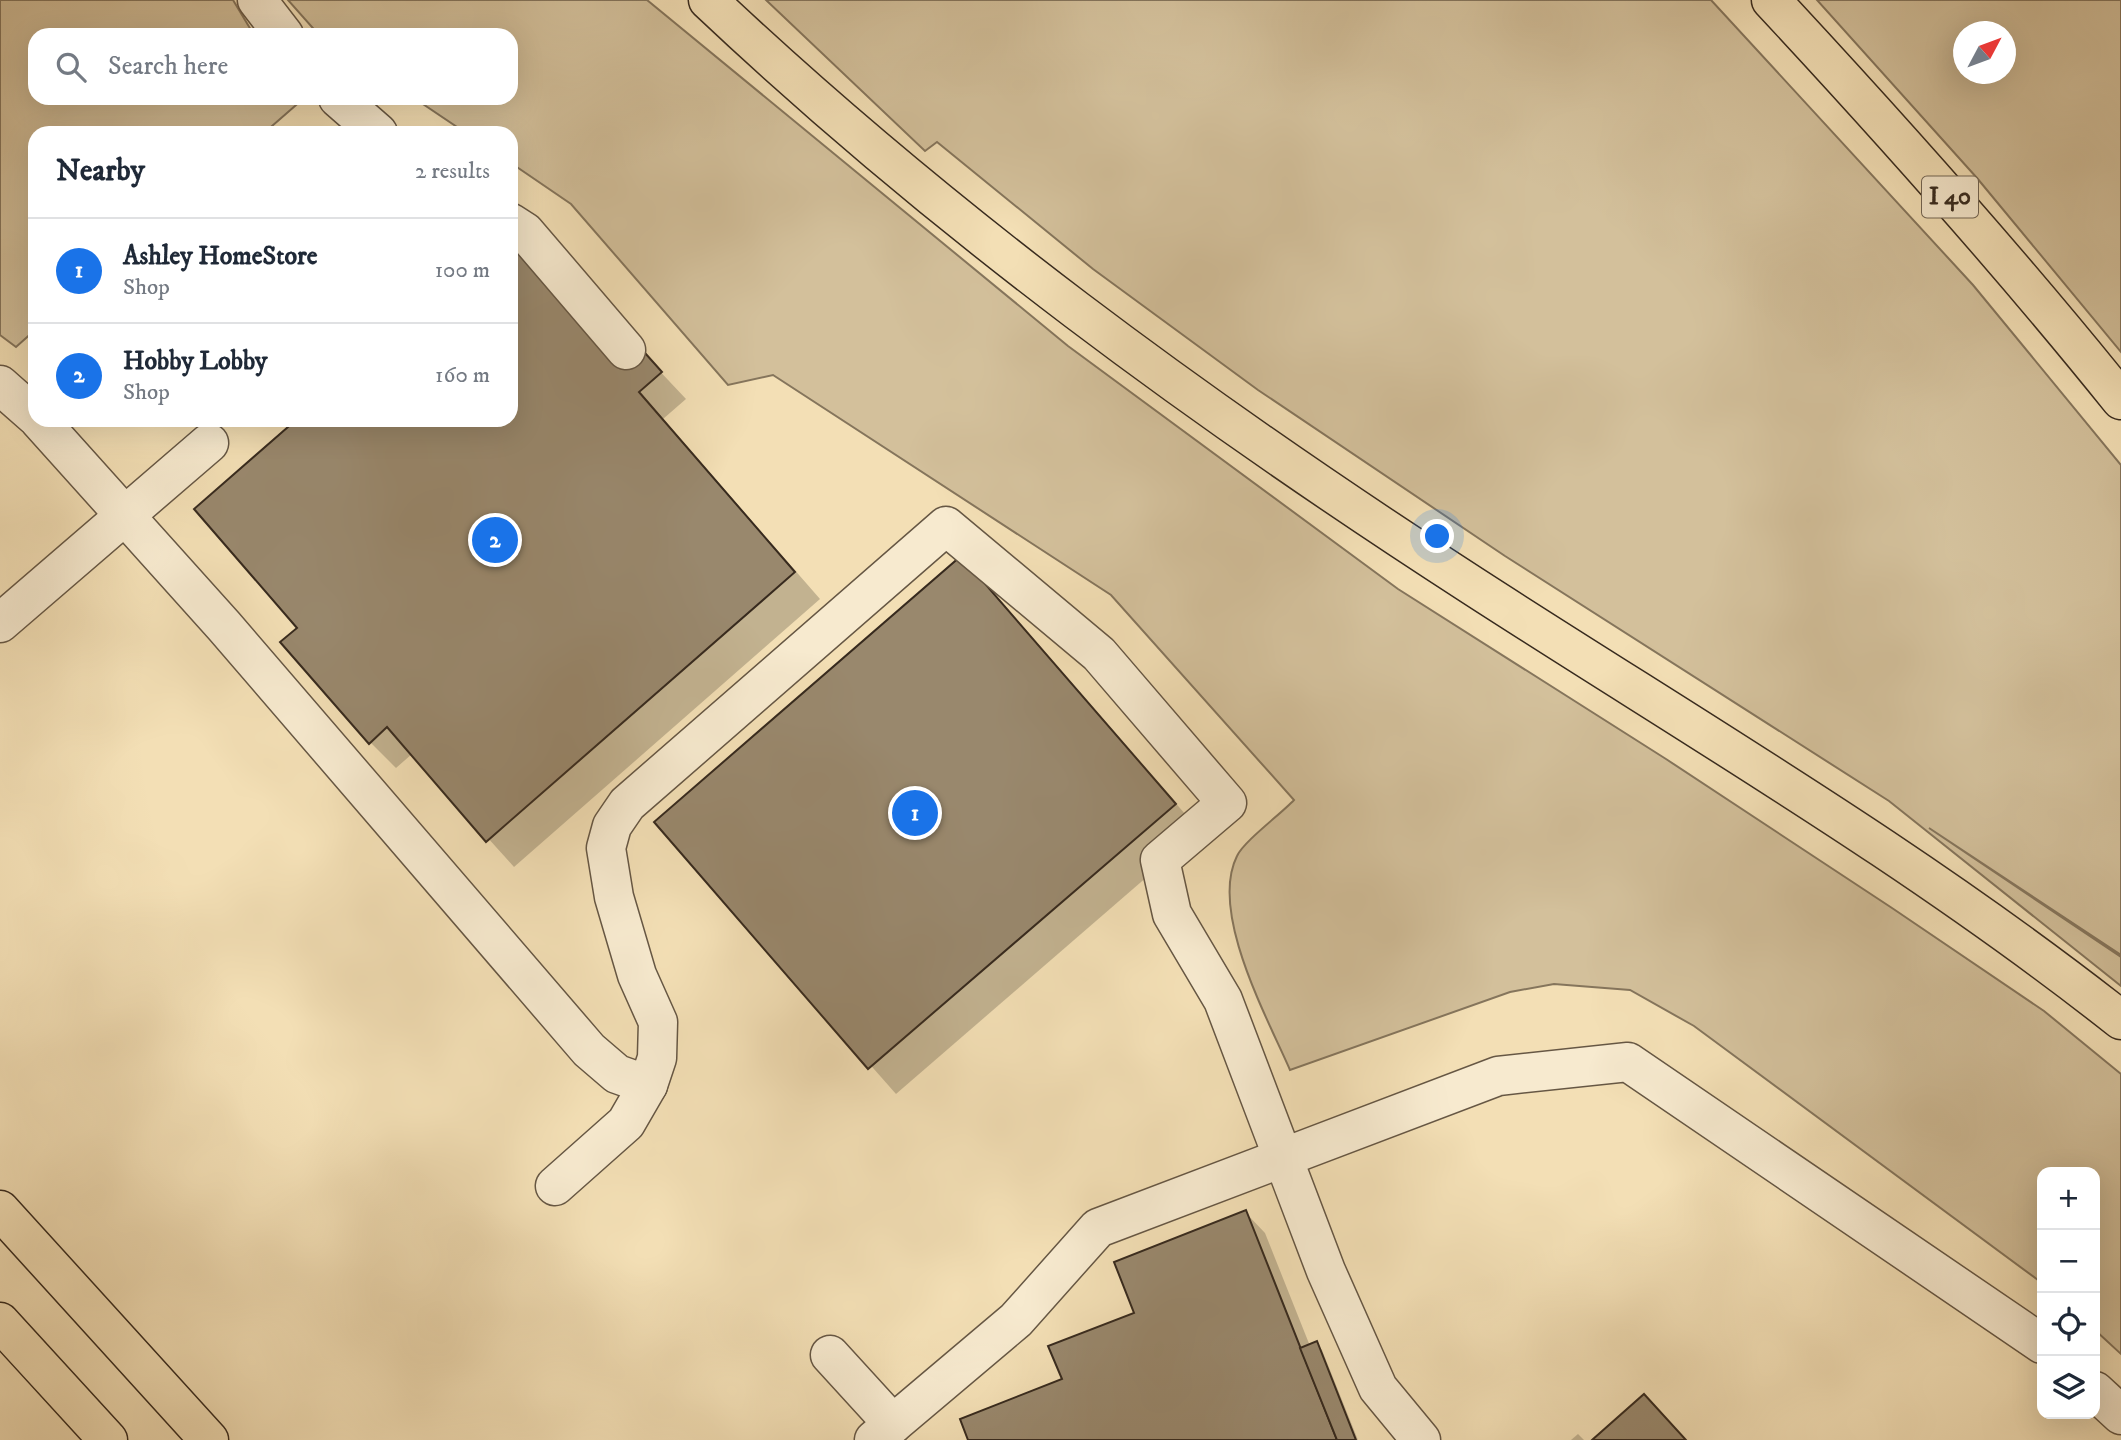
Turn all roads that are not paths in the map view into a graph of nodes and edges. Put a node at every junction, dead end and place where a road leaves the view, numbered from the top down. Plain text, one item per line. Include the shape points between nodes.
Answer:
1 (257, 0) edge
2 (708, 0) edge
3 (1771, 0) edge
4 (279, 28) edge
5 (346, 105) edge
6 (370, 126) edge
7 (518, 228) edge
8 (626, 350) dead end
9 (0, 384) edge
10 (2121, 400) edge
11 (28, 410) edge
12 (45, 427) edge
13 (209, 443) dead end
14 (127, 515) junction
15 (0, 624) edge
16 (2121, 1020) edge
17 (648, 1085) junction
18 (1285, 1159) junction
19 (555, 1186) dead end
20 (0, 1210) edge
21 (0, 1322) edge
22 (2037, 1341) edge
23 (830, 1355) dead end
24 (2100, 1396) edge
25 (2121, 1415) edge
26 (883, 1432) edge
27 (108, 1440) edge
28 (209, 1440) edge
29 (1421, 1440) edge

1 - 4 lane
2 - 16 main road via 884,158 1167,377 1406,542 1855,828 1965,903
3 - 10 main road, I 40 via 1902,141
5 - 6 lane
7 - 8 lane
9 - 11 lane
12 - 14 lane
13 - 14 lane
14 - 15 lane
14 - 17 lane via 589,1050 618,1074
17 - 18 lane via 657,1058 658,1022 637,975 614,897 606,848 612,826 627,804 946,526 1099,654 1227,803 1160,860 1172,914 1223,1000
17 - 19 lane via 626,1123
18 - 22 lane via 1498,1076 1628,1062
18 - 26 lane via 1098,1228 1016,1320
18 - 29 lane via 1326,1272 1378,1388
20 - 28 main road
21 - 27 main road
23 - 26 lane
24 - 25 lane

